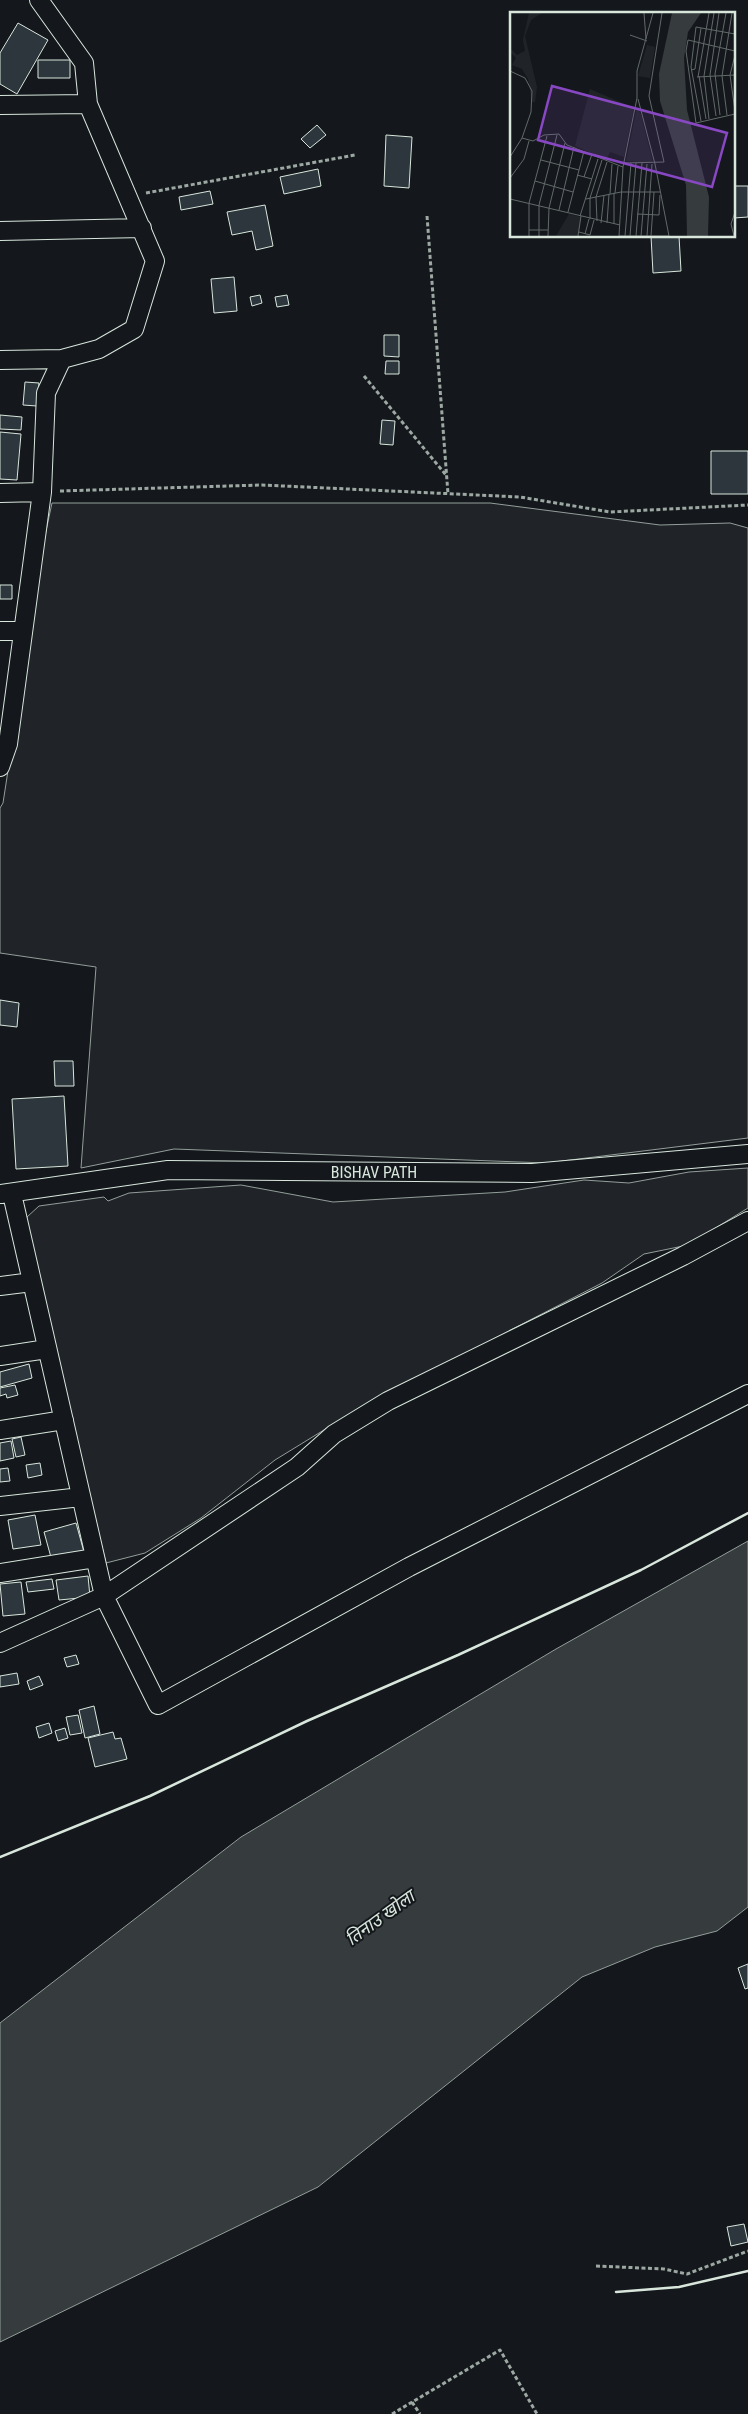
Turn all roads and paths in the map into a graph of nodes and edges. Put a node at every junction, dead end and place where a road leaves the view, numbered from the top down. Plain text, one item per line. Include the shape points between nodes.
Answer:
1 (39, 0) edge
2 (88, 104) junction
3 (0, 105) edge
4 (355, 155) dead end
5 (128, 196) junction
6 (427, 216) dead end
7 (142, 228) junction
8 (0, 231) edge
9 (62, 359) junction
10 (0, 360) edge
11 (364, 376) dead end
12 (446, 476) junction
13 (0, 492) edge
14 (42, 492) junction
15 (448, 494) junction
16 (748, 505) edge
17 (0, 631) edge
18 (23, 631) junction
19 (4, 744) edge
20 (0, 767) edge
21 (748, 1154) edge
22 (6, 1194) edge
23 (748, 1221) edge
24 (32, 1282) junction
25 (0, 1286) edge
26 (47, 1349) junction
27 (0, 1356) edge
28 (748, 1394) edge
29 (64, 1420) junction
30 (0, 1430) edge
31 (81, 1496) junction
32 (0, 1506) edge
33 (95, 1558) junction
34 (0, 1573) edge
35 (104, 1596) junction
36 (0, 1643) edge
37 (748, 2251) edge
38 (596, 2266) dead end
39 (412, 2402) junction
40 (392, 2414) edge
41 (420, 2414) edge
42 (537, 2414) edge

1 - 2 street via 84,63
2 - 3 street
2 - 5 street
4 - 5 path
5 - 7 street
6 - 12 path
7 - 8 street
7 - 9 street via 155,261 134,329 99,349
9 - 10 street
9 - 14 street via 46,393
11 - 12 path
12 - 15 path
13 - 14 street
14 - 15 path via 262,485
14 - 18 street
15 - 16 path via 520,497 610,512
17 - 18 street
18 - 19 street
19 - 20 street
21 - 22 street, BISHAV PATH via 532,1173 168,1170
22 - 24 street
23 - 35 street via 388,1401 334,1434 297,1466
24 - 25 street
24 - 26 street
26 - 27 street
26 - 29 street
28 - 35 street via 409,1567 158,1705
29 - 30 street
29 - 31 street
31 - 32 street
31 - 33 street
33 - 34 street
33 - 35 street
35 - 36 street
37 - 38 path via 687,2274 664,2269
39 - 40 path
39 - 41 path
39 - 42 path via 500,2350

